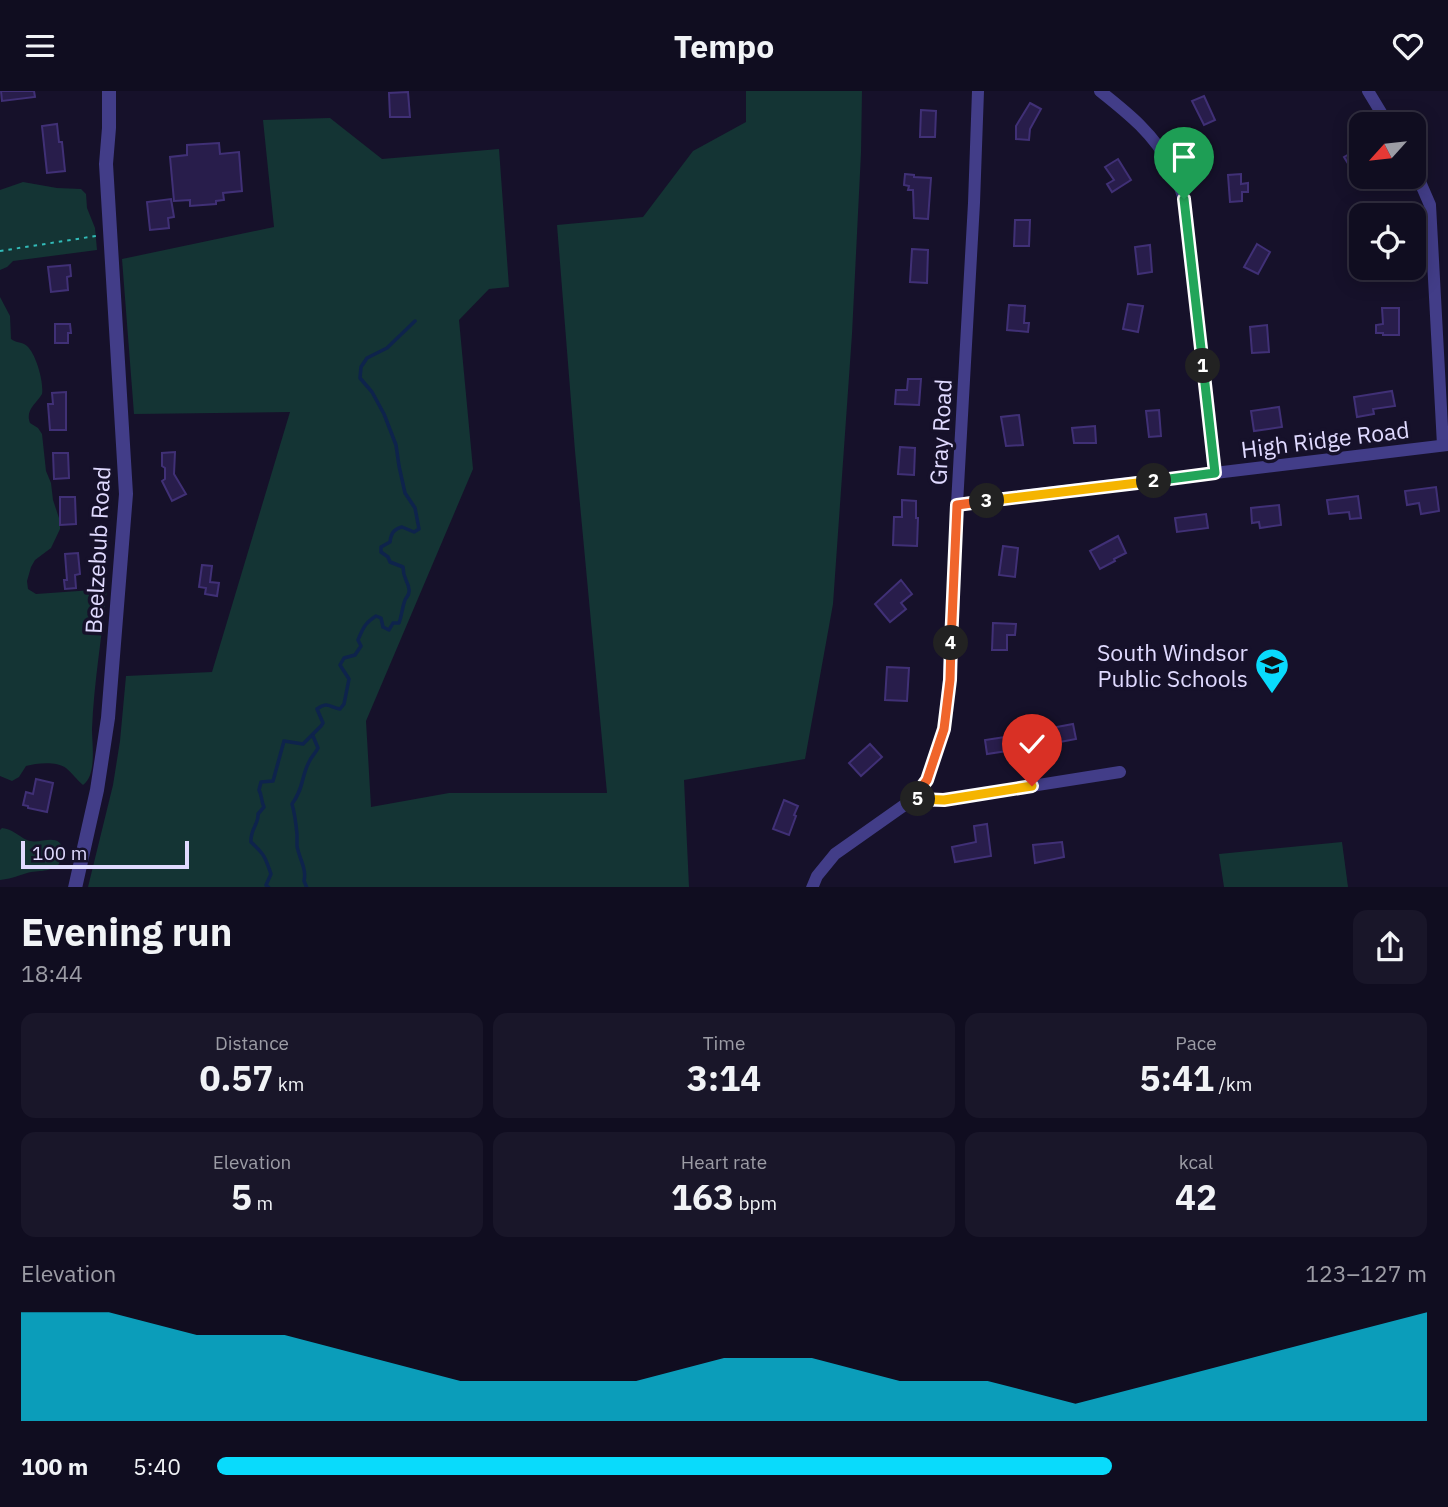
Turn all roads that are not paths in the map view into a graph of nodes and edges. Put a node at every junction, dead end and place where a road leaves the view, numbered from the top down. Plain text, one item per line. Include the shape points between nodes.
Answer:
1 (109, 91) edge
2 (118, 91) edge
3 (978, 91) edge
4 (1100, 91) edge
5 (1368, 91) edge
6 (1381, 112) edge
7 (109, 128) junction
8 (1423, 189) edge
9 (1446, 445) edge
10 (1215, 473) junction
11 (957, 505) junction
12 (1120, 772) dead end
13 (913, 799) junction
14 (75, 887) edge
15 (812, 887) edge

1 - 7 street, Beelzebub Road
2 - 7 street, Beelzebub Road
3 - 11 street, Gray Road
4 - 10 street via 1134,117 1155,141 1173,169 1184,199
5 - 6 street
7 - 14 street, Beelzebub Road via 106,164 127,495 108,718
8 - 9 street via 1430,205
9 - 10 street, High Ridge Road
10 - 11 street, High Ridge Road
11 - 13 street, Gray Road via 944,729 927,780
12 - 13 street via 944,800
13 - 15 street, Gray Road via 835,854

